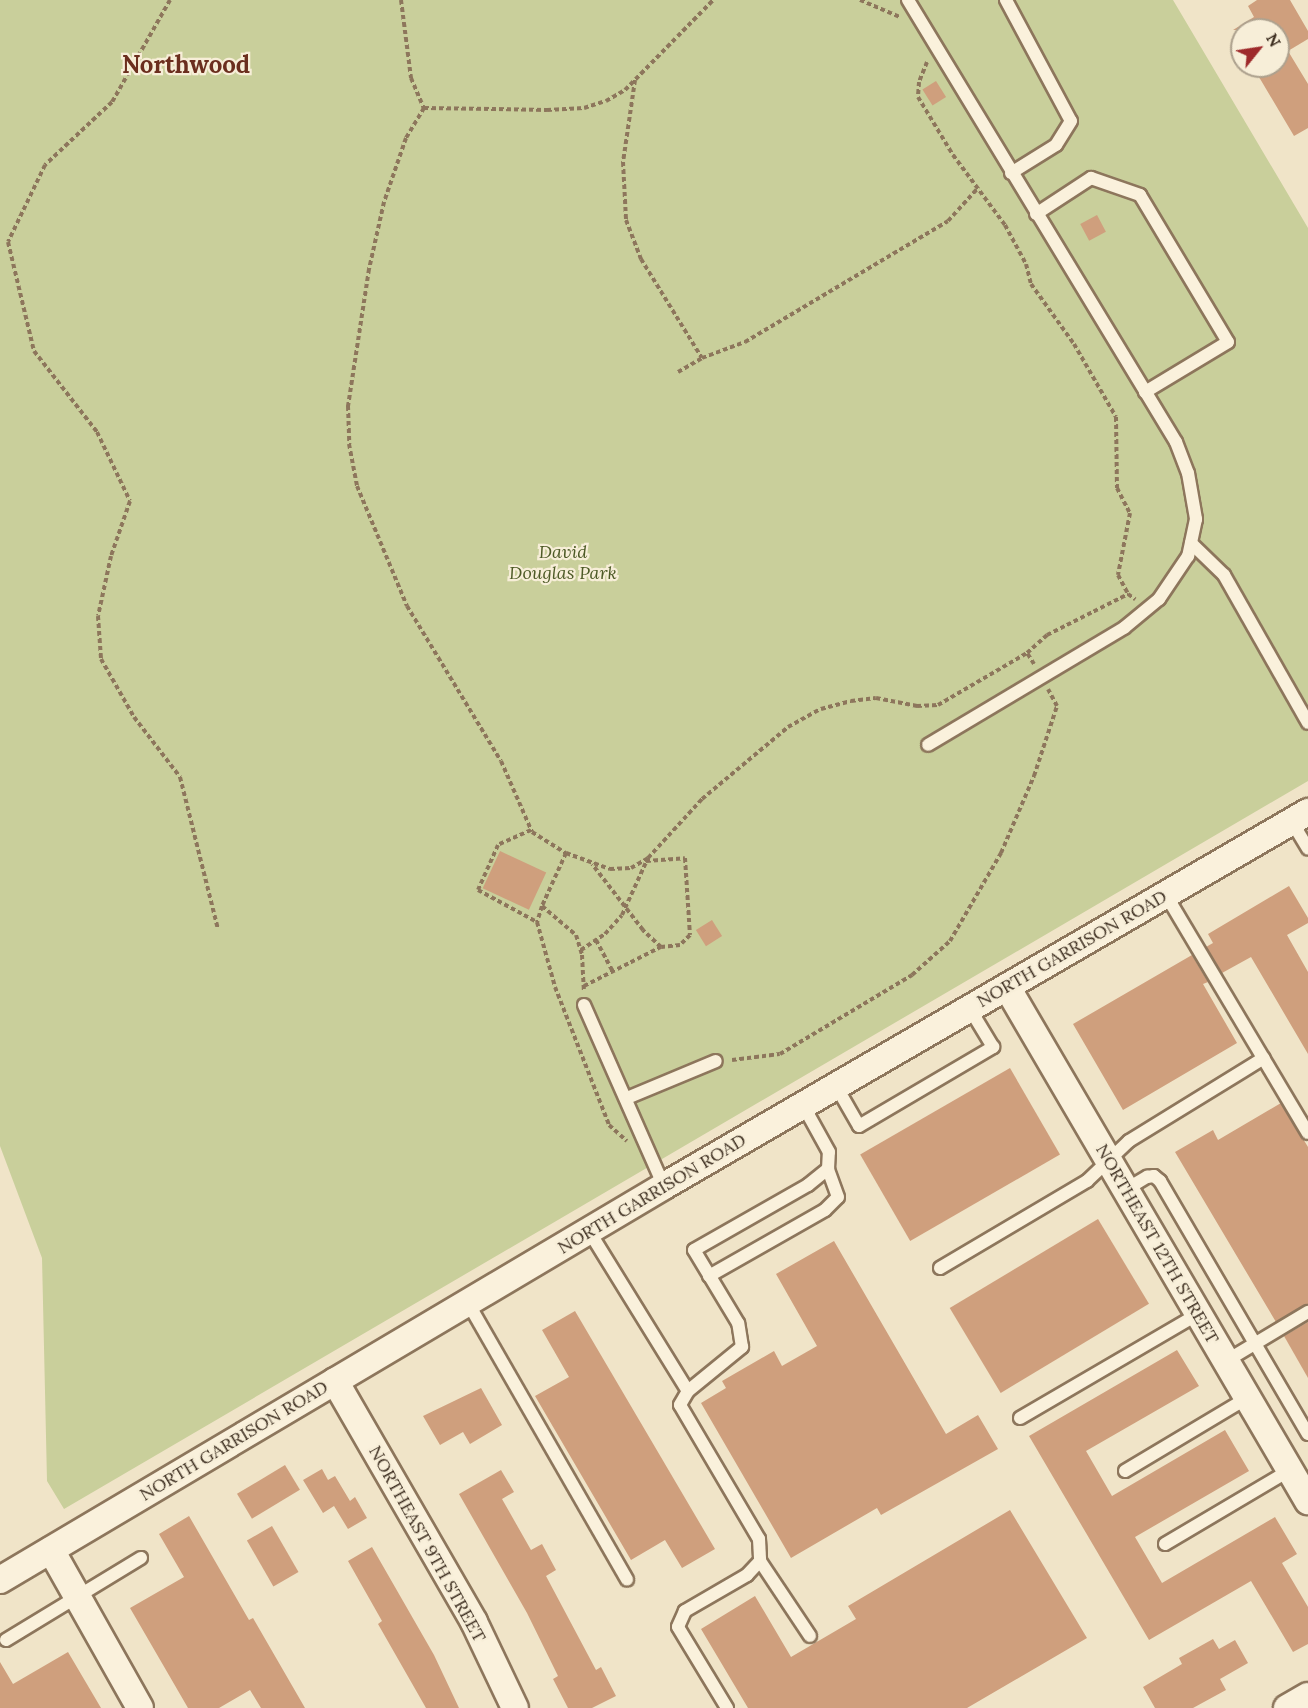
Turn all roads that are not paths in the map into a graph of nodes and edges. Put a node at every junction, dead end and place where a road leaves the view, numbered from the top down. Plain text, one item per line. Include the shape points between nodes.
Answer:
1 (908, 0) edge
2 (1006, 0) edge
3 (1011, 173) junction
4 (1036, 214) junction
5 (1145, 392) junction
6 (1191, 543) junction
7 (1308, 723) edge
8 (928, 745) dead end
9 (1300, 817) edge
10 (1308, 849) edge
11 (1166, 895) junction
12 (1007, 987) junction
13 (584, 1005) road end
14 (970, 1008) junction
15 (1264, 1058) junction
16 (716, 1061) road end
17 (836, 1086) junction
18 (627, 1098) junction
19 (803, 1105) junction
20 (1308, 1132) edge
21 (1108, 1161) junction
22 (828, 1169) junction
23 (664, 1186) junction
24 (1125, 1190) junction
25 (589, 1231) junction
26 (940, 1268) dead end
27 (710, 1276) junction
28 (468, 1303) junction
29 (1308, 1312) edge
30 (1198, 1314) junction
31 (1255, 1344) junction
32 (1226, 1361) junction
33 (335, 1382) junction
34 (688, 1391) junction
35 (1247, 1398) junction
36 (1020, 1418) dead end
37 (1308, 1434) edge
38 (1290, 1470) junction
39 (1125, 1472) dead end
40 (1308, 1501) edge
41 (1165, 1544) dead end
42 (51, 1550) junction
43 (141, 1558) dead end
44 (760, 1561) junction
45 (627, 1579) dead end
46 (0, 1580) edge
47 (75, 1597) junction
48 (810, 1636) dead end
49 (6, 1640) dead end
50 (1308, 1696) edge
51 (140, 1708) edge
52 (515, 1708) edge
53 (727, 1708) edge
54 (1287, 1708) edge

1 - 3 lane
2 - 3 lane via 1071,121 1056,145
3 - 4 lane
4 - 5 lane
4 - 5 lane via 1091,178 1140,195 1228,342
5 - 6 lane via 1176,442 1188,473 1196,519
6 - 7 lane via 1224,575
6 - 8 lane via 1175,577 1124,628
9 - 10 lane
9 - 11 street, NORTH GARRISON ROAD
11 - 12 street, NORTH GARRISON ROAD
11 - 15 lane
12 - 14 street, NORTH GARRISON ROAD
12 - 21 street, NORTHEAST 12TH STREET
13 - 18 lane
14 - 17 street, NORTH GARRISON ROAD
14 - 17 lane via 993,1047 859,1126
15 - 20 lane
15 - 21 lane via 1129,1140
16 - 18 lane
17 - 19 street, NORTH GARRISON ROAD
18 - 23 lane
19 - 22 lane via 829,1152
19 - 23 street, NORTH GARRISON ROAD
21 - 24 street, NORTHEAST 12TH STREET
21 - 26 lane via 1087,1181
22 - 27 lane via 837,1187 833,1203
22 - 27 lane via 808,1185 694,1250
23 - 25 street, NORTH GARRISON ROAD
24 - 30 street, NORTHEAST 12TH STREET
24 - 31 lane via 1154,1176 1160,1181
25 - 28 street, NORTH GARRISON ROAD
25 - 34 lane
27 - 34 lane via 738,1323 742,1347
28 - 33 street, NORTH GARRISON ROAD
28 - 45 lane
29 - 31 lane
30 - 32 street, NORTHEAST 12TH STREET
30 - 36 lane
31 - 32 lane
31 - 37 lane
32 - 35 street, NORTHEAST 12TH STREET
33 - 42 street, NORTH GARRISON ROAD
33 - 52 street, NORTHEAST 9TH STREET via 474,1622
34 - 44 lane via 680,1405 759,1539
35 - 38 street, NORTHEAST 12TH STREET
35 - 39 lane
38 - 40 street, NORTHEAST 12TH STREET
38 - 41 lane
42 - 46 street, NORTH GARRISON ROAD
42 - 47 street
43 - 47 lane
44 - 48 lane
44 - 53 lane via 747,1575 685,1611 678,1627
47 - 49 lane
47 - 51 street
50 - 54 street

